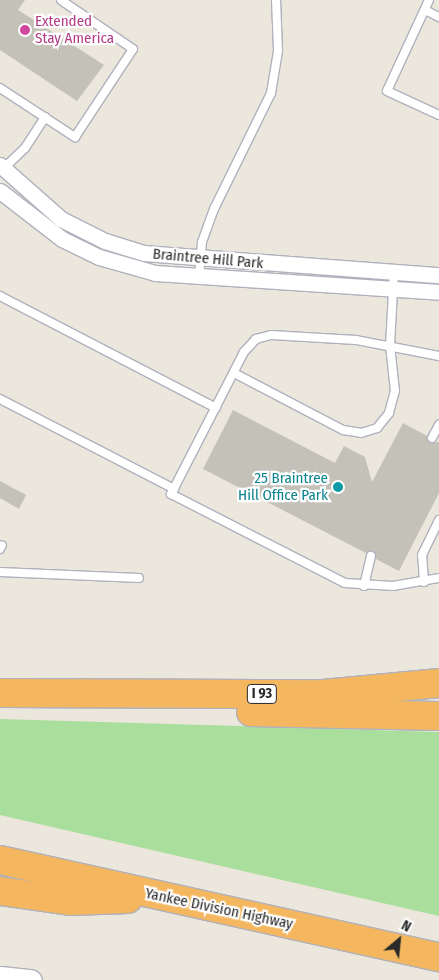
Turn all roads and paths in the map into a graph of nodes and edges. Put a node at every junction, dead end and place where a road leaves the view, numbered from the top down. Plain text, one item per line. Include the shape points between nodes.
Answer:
1 (61, 0) edge
2 (276, 0) edge
3 (429, 0) edge
4 (425, 10) junction
5 (439, 17) edge
6 (0, 88) edge
7 (439, 115) edge
8 (45, 117) junction
9 (1, 168) edge
10 (0, 190) edge
11 (200, 260) junction
12 (394, 272) junction
13 (439, 275) edge
14 (200, 277) junction
15 (393, 289) junction
16 (439, 292) edge
17 (0, 296) edge
18 (390, 346) junction
19 (439, 356) edge
20 (234, 373) junction
21 (0, 398) edge
22 (216, 408) junction
23 (439, 425) edge
24 (432, 438) dead end
25 (174, 489) junction
26 (439, 520) edge
27 (371, 556) dead end
28 (0, 572) edge
29 (139, 578) dead end
30 (439, 578) edge
31 (424, 582) junction
32 (364, 586) junction
33 (439, 683) edge
34 (0, 693) edge
35 (84, 694) junction
36 (439, 716) edge
37 (0, 860) edge
38 (0, 891) edge
39 (166, 897) junction
40 (439, 957) edge
41 (0, 977) edge
42 (31, 980) edge

1 - 8 lane via 133,49 76,137
2 - 11 lane via 278,51 271,92 215,207
3 - 4 lane
4 - 5 lane
4 - 7 lane via 387,91
6 - 8 lane
8 - 9 lane via 25,148
9 - 11 street, Braintree Hill Park via 40,204 93,236 144,253
10 - 14 street, Braintree Hill Park via 47,230 93,254 155,272
11 - 12 street, Braintree Hill Park
11 - 14 lane
12 - 13 street, Braintree Hill Park
12 - 15 lane
14 - 15 street, Braintree Hill Park
15 - 16 street, Braintree Hill Park
15 - 18 lane
17 - 22 lane
18 - 19 lane
18 - 20 lane via 264,336 249,344
18 - 20 lane via 394,399 382,424 367,433 343,430
20 - 22 lane
21 - 25 lane
22 - 25 lane
23 - 24 lane
25 - 32 lane via 171,494 332,578
26 - 31 lane via 422,554
27 - 32 lane
28 - 29 lane
30 - 31 lane
31 - 32 lane
33 - 35 highway, I 93 via 323,694
34 - 35 highway, I 93
35 - 36 highway via 172,711
37 - 39 highway, Yankee Division Highway
38 - 39 highway via 70,901
39 - 40 highway, Yankee Division Highway
41 - 42 street

